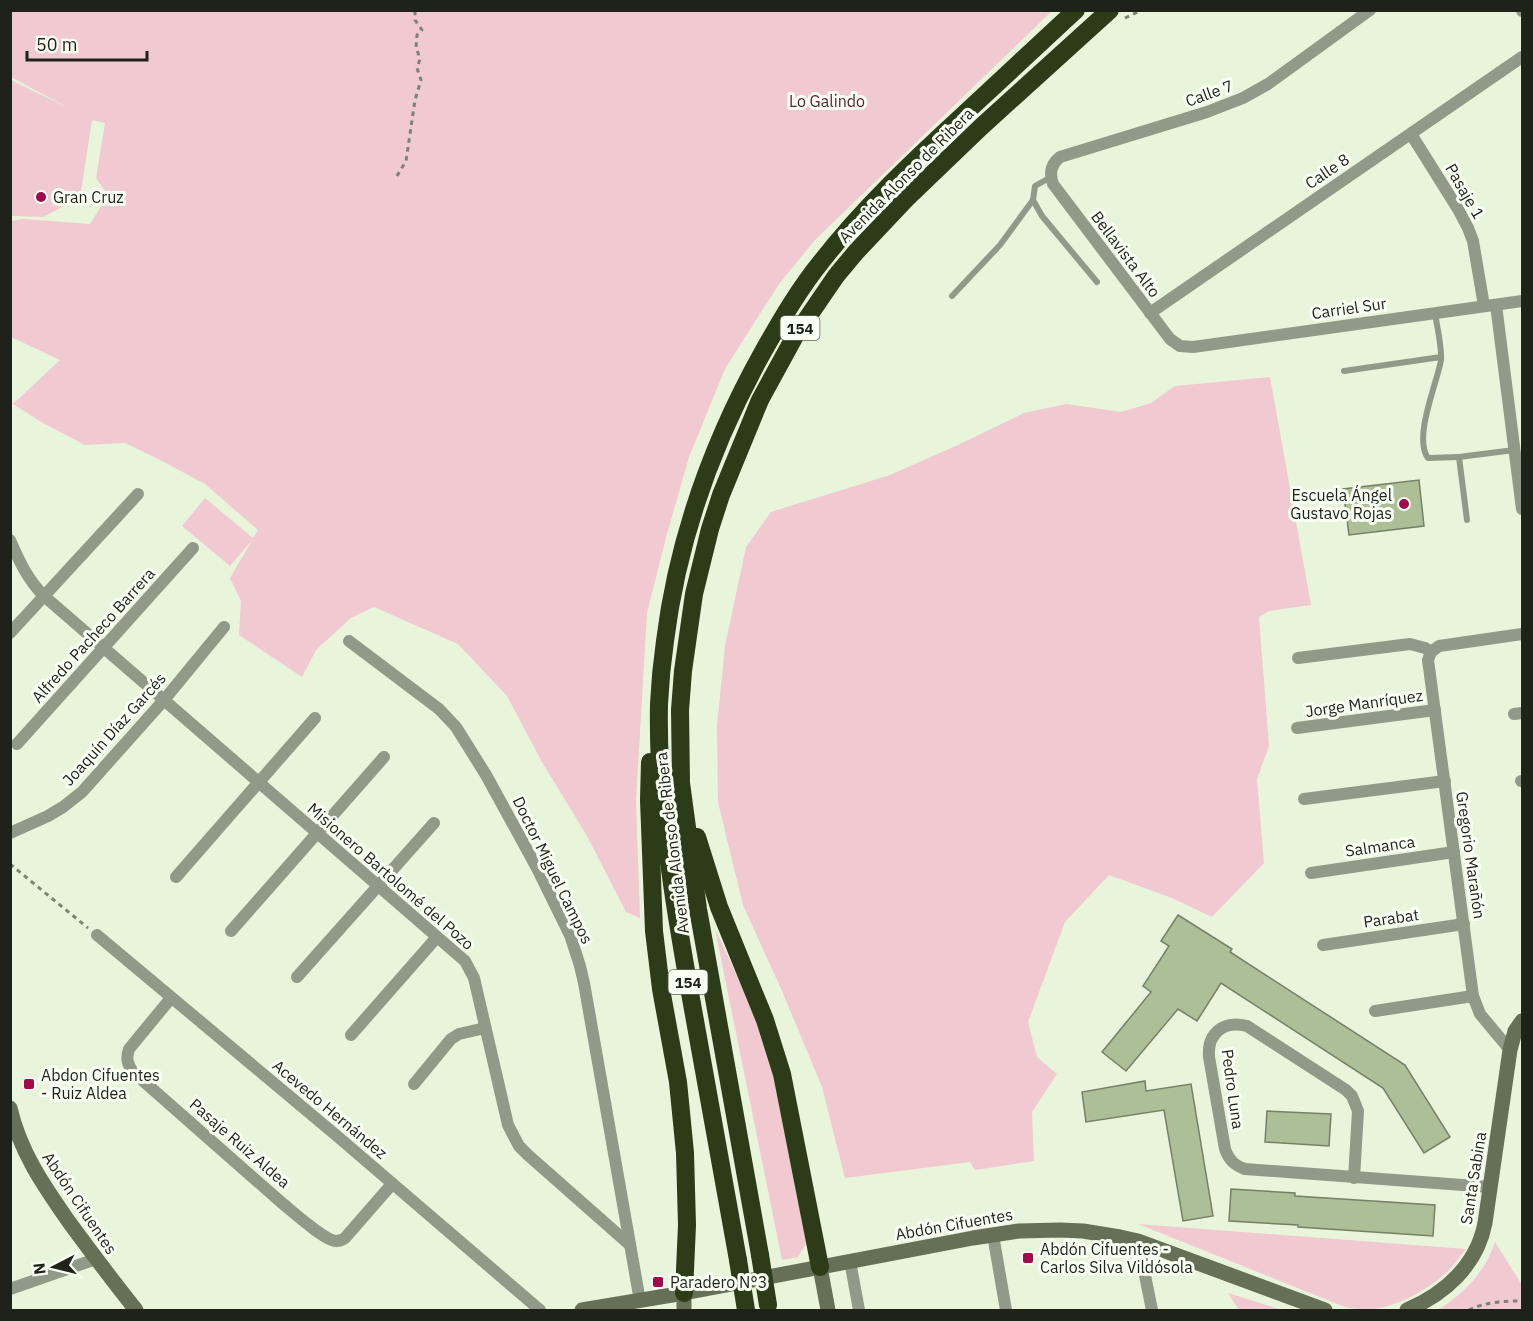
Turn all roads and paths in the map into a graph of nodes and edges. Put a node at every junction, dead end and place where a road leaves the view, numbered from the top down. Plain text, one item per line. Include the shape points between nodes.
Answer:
1 (415, 10) edge
2 (1076, 10) edge
3 (1110, 10) edge
4 (1370, 10) edge
5 (1522, 57) edge
6 (1411, 134) junction
7 (397, 176) dead end
8 (1050, 177) junction
9 (1033, 200) junction
10 (1097, 282) dead end
11 (952, 296) dead end
12 (1522, 301) edge
13 (1490, 305) junction
14 (1150, 313) junction
15 (1435, 313) junction
16 (1180, 346) joint
17 (1441, 357) junction
18 (1344, 371) dead end
19 (1515, 450) junction
20 (1459, 457) junction
21 (138, 494) dead end
22 (1522, 509) edge
23 (1467, 520) dead end
24 (10, 540) edge
25 (193, 548) dead end
26 (44, 596) junction
27 (224, 627) dead end
28 (10, 633) edge
29 (1522, 634) edge
30 (349, 641) dead end
31 (104, 647) junction
32 (1431, 652) junction
33 (1298, 658) dead end
34 (164, 700) junction
35 (659, 701) junction
36 (1435, 710) junction
37 (315, 718) dead end
38 (1297, 728) dead end
39 (17, 744) dead end
40 (384, 757) dead end
41 (1444, 781) junction
42 (260, 783) junction
43 (681, 783) junction
44 (1304, 799) dead end
45 (434, 823) dead end
46 (10, 833) edge
47 (318, 833) junction
48 (1454, 852) junction
49 (10, 864) edge
50 (1311, 873) dead end
51 (176, 877) dead end
52 (378, 885) junction
53 (1464, 924) junction
54 (231, 931) dead end
55 (97, 935) joint
56 (437, 937) junction
57 (1323, 945) dead end
58 (297, 977) dead end
59 (1473, 996) junction
60 (171, 998) junction
61 (1375, 1011) dead end
62 (1522, 1021) edge
63 (485, 1028) junction
64 (351, 1035) dead end
65 (1510, 1050) junction
66 (414, 1084) dead end
67 (10, 1108) edge
68 (14, 1133) edge
69 (1354, 1178) junction
70 (392, 1184) junction
71 (1490, 1187) junction
72 (993, 1235) junction
73 (1138, 1241) junction
74 (630, 1245) junction
75 (96, 1259) junction
76 (850, 1261) junction
77 (820, 1267) junction
78 (10, 1290) edge
79 (1522, 1300) edge
80 (640, 1301) junction
81 (684, 1302) edge
82 (769, 1308) edge
83 (746, 1310) edge
84 (136, 1311) edge
85 (540, 1311) edge
86 (582, 1311) edge
87 (828, 1311) edge
88 (859, 1311) edge
89 (1006, 1311) edge
90 (1152, 1311) edge
91 (1325, 1311) edge
92 (1407, 1311) edge
93 (1469, 1311) edge

1 - 7 path via 415,20 422,30 417,35 416,47 422,80 406,160
2 - 35 highway, Avenida Alonso de Ribera / 154 via 882,192 819,264 773,334 731,412 693,511 671,596
3 - 43 highway, Avenida Alonso de Ribera / 154 via 892,213 836,276 784,355 760,400 721,495 694,594 680,710
4 - 8 street, Calle 7 via 1243,98 1066,154 1056,160
5 - 6 street, Calle 8
6 - 13 street, Pasaje 1 via 1468,228
6 - 14 street, Calle 8
8 - 9 lane via 1035,186
8 - 14 street, Bellavista Alto
9 - 10 lane
9 - 11 lane via 1000,245
12 - 13 street, Carriel Sur
13 - 15 street, Carriel Sur
13 - 19 street, Pasaje 1
14 - 16 street, Bellavista Alto
15 - 16 street, Carriel Sur
15 - 17 lane
17 - 18 lane
17 - 20 lane via 1422,434 1425,454 1428,458
19 - 20 lane
19 - 22 street, Pasaje 1
20 - 23 lane
21 - 26 street
24 - 26 street, Misionero Bartolomé del Pozo via 30,579
25 - 31 street, Alfredo Pacheco Barrera
26 - 28 street
26 - 31 street, Misionero Bartolomé del Pozo
27 - 34 street, Joaquín Díaz Garcés
29 - 32 street via 1438,646
30 - 74 street, Doctor Miguel Campos via 439,709 456,727 509,817 570,934 584,983
31 - 34 street, Misionero Bartolomé del Pozo
31 - 39 street, Alfredo Pacheco Barrera
32 - 33 street via 1410,644
32 - 36 street, Gregorio Marañón via 1428,660
34 - 42 street, Misionero Bartolomé del Pozo
34 - 46 street, Joaquín Díaz Garcés via 82,792 48,816
35 - 81 highway via 648,800 652,900 657,961 686,1154
35 - 83 highway, Avenida Alonso de Ribera / 154, bridge via 662,794 672,883
36 - 38 street, Jorge Manríquez
36 - 41 street, Gregorio Marañón
37 - 42 street
40 - 47 street
41 - 44 street
41 - 48 street, Gregorio Marañón
42 - 47 street, Misionero Bartolomé del Pozo
42 - 51 street
43 - 77 highway via 719,908 775,1049
43 - 82 highway, Avenida Alonso de Ribera / 154, bridge via 698,909
45 - 52 street
47 - 52 street, Misionero Bartolomé del Pozo
47 - 54 street
48 - 50 street, Salmanca
48 - 53 street, Gregorio Marañón
49 - 55 path
52 - 56 street, Misionero Bartolomé del Pozo
52 - 58 street
53 - 57 street, Parabat
53 - 59 street, Gregorio Marañón
55 - 60 street, Acevedo Hernández
56 - 63 street, Misionero Bartolomé del Pozo via 470,969
56 - 64 street
59 - 61 street
59 - 65 street, Gregorio Marañón via 1480,1014
60 - 70 street, Acevedo Hernández
60 - 70 street, Pasaje Ruiz Aldea via 129,1049 129,1067 302,1220 339,1241
62 - 65 street, Santa Sabina
63 - 66 street via 451,1039
63 - 74 street, Misionero Bartolomé del Pozo via 506,1119 516,1141
65 - 71 street, Santa Sabina
67 - 68 street, Abdón Cifuentes
68 - 75 street, Abdón Cifuentes via 44,1187
69 - 69 street, Pedro Luna via 1245,1169 1233,1163 1225,1149 1209,1057 1215,1033 1234,1024 1247,1026 1352,1096 1358,1111
69 - 71 street, Pedro Luna
70 - 85 street, Acevedo Hernández
71 - 92 street, Santa Sabina via 1483,1233 1470,1262 1443,1290
72 - 73 street, Abdón Cifuentes via 1060,1230
72 - 76 street, Abdón Cifuentes
72 - 89 street
73 - 90 street
73 - 91 street, Abdón Cifuentes
74 - 80 street
75 - 78 street
75 - 84 street, Abdón Cifuentes
76 - 77 street, Abdón Cifuentes
76 - 88 street
77 - 81 street, Abdón Cifuentes
77 - 87 street
79 - 93 path
80 - 81 street, Abdón Cifuentes
80 - 86 street, Abdón Cifuentes

